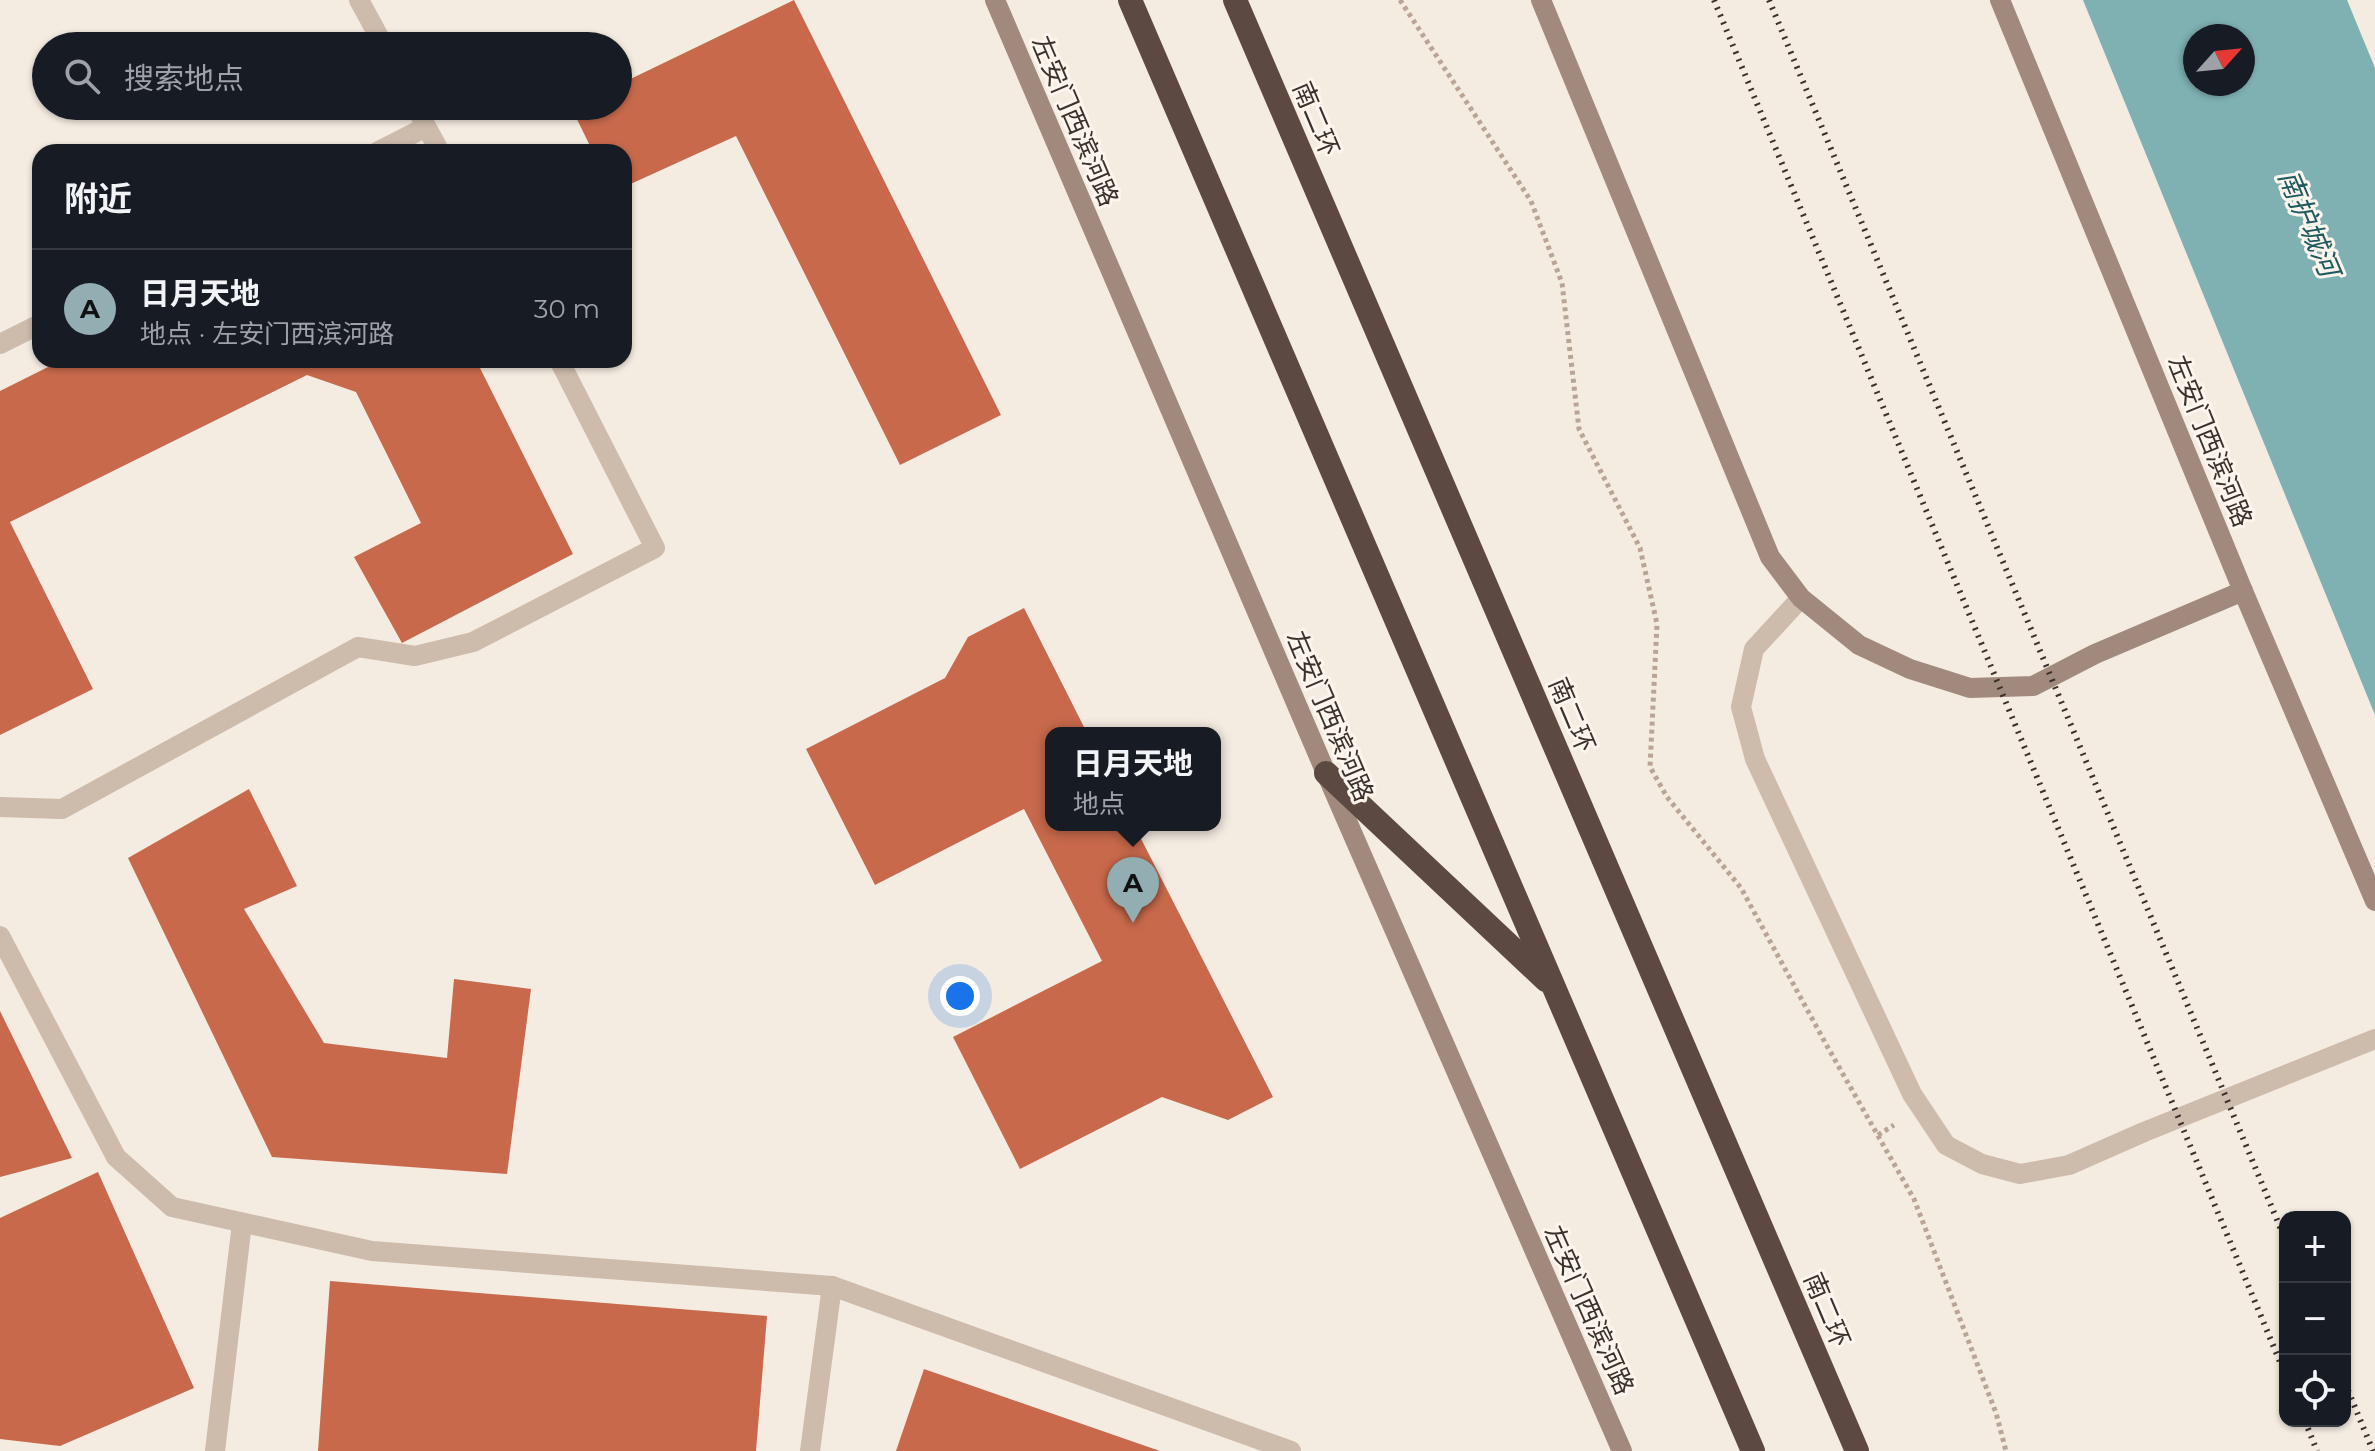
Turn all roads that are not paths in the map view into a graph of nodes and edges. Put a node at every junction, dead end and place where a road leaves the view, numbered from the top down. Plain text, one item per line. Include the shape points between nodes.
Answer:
1 (359, 0) edge
2 (995, 0) edge
3 (1130, 0) edge
4 (1235, 0) edge
5 (1541, 0) edge
6 (2000, 0) edge
7 (376, 32) edge
8 (422, 120) edge
9 (426, 127) junction
10 (393, 144) edge
11 (436, 144) edge
12 (32, 328) edge
13 (0, 344) edge
14 (563, 368) edge
15 (2243, 591) junction
16 (1801, 598) junction
17 (1326, 773) junction
18 (0, 807) edge
19 (2375, 901) edge
20 (0, 936) edge
21 (1553, 987) junction
22 (2375, 1039) edge
23 (242, 1223) junction
24 (832, 1286) junction
25 (215, 1451) edge
26 (810, 1451) edge
27 (1291, 1451) edge
28 (1622, 1451) edge
29 (1753, 1451) edge
30 (1857, 1451) edge

1 - 7 lane
2 - 17 street, 左安门西滨河路
3 - 21 highway
4 - 30 highway, 南二环
5 - 16 street via 1770,557
6 - 15 street, 左安门西滨河路
8 - 9 lane
9 - 10 lane
9 - 11 lane
12 - 13 lane
14 - 18 lane via 655,548 473,642 415,656 358,647 62,809
15 - 16 street via 2033,686 1970,688 1859,645
15 - 19 street, 左安门西滨河路
16 - 22 lane via 1754,649 1741,707 1755,759 1912,1094 1946,1145 1982,1164 2020,1174 2069,1165
17 - 21 highway
17 - 28 street, 左安门西滨河路
20 - 23 lane via 116,1157 172,1207
21 - 29 highway
23 - 24 lane via 372,1251
23 - 25 lane
24 - 26 lane
24 - 27 lane

